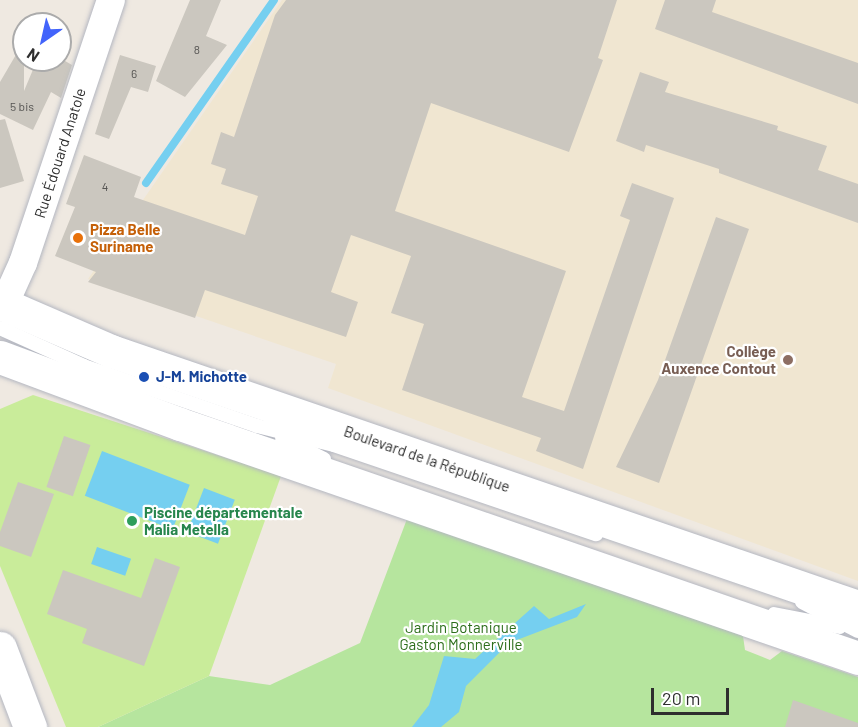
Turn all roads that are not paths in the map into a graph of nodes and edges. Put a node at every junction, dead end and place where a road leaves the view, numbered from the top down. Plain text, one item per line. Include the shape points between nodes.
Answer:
1 (111, 0) edge
2 (1, 312) edge
3 (0, 357) edge
4 (257, 426) junction
5 (506, 520) dead end
6 (528, 528) dead end
7 (857, 631) edge
8 (0, 648) edge
9 (9, 700) edge
10 (30, 727) edge

1 - 2 street, Rue Édouard Anatole via 23,263
2 - 4 lane via 84,366
2 - 7 street, Boulevard de la République
3 - 7 street via 180,424
4 - 5 lane via 327,460
4 - 7 lane via 334,445 580,529 780,591
6 - 7 lane via 772,614
8 - 9 street
9 - 10 street

